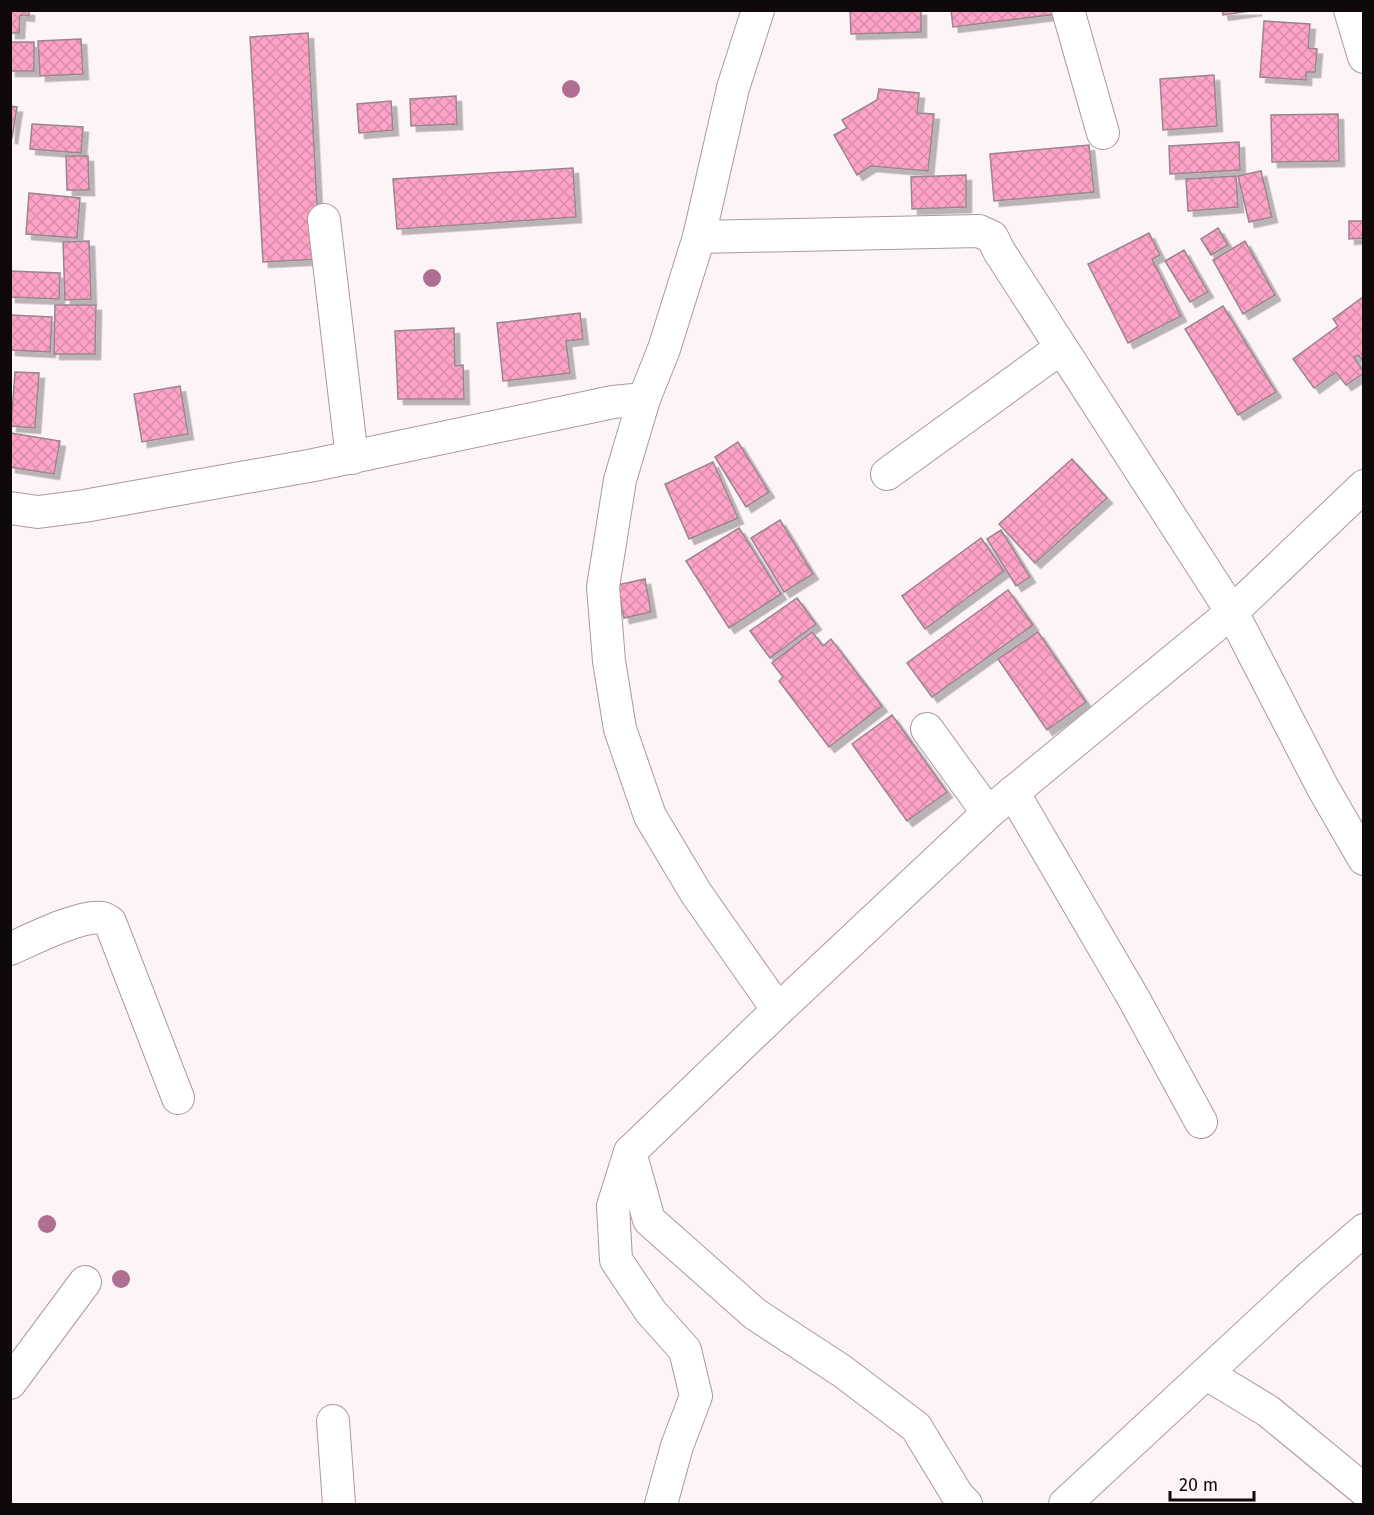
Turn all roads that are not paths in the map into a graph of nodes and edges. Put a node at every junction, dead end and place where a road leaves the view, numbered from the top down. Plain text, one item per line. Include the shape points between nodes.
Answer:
1 (758, 10) edge
2 (1068, 10) edge
3 (1350, 10) edge
4 (1364, 57) edge
5 (1104, 133) dead end
6 (324, 220) dead end
7 (699, 237) junction
8 (1061, 348) junction
9 (644, 399) junction
10 (352, 458) junction
11 (887, 474) dead end
12 (1364, 486) edge
13 (10, 508) edge
14 (1232, 612) junction
15 (927, 729) dead end
16 (1013, 792) junction
17 (988, 813) junction
18 (1364, 859) edge
19 (10, 949) edge
20 (778, 1010) junction
21 (178, 1098) dead end
22 (1201, 1122) dead end
23 (630, 1152) junction
24 (1364, 1230) edge
25 (85, 1282) dead end
26 (1208, 1374) junction
27 (10, 1383) edge
28 (333, 1421) dead end
29 (1364, 1490) edge
30 (339, 1504) edge
31 (661, 1504) edge
32 (966, 1504) edge
33 (1065, 1504) edge

1 - 7 street via 734,88
2 - 5 street
3 - 4 street
6 - 10 street
7 - 8 street via 979,231 992,237
7 - 9 street
8 - 11 street
8 - 14 street
9 - 10 street via 613,402
9 - 20 street via 620,480 603,587 620,729 650,816 696,893
10 - 13 street via 84,506 38,512
12 - 14 street
14 - 16 street
14 - 18 street
15 - 17 street
16 - 17 street
16 - 22 street
17 - 20 street
19 - 21 street via 90,918 110,922
20 - 23 street
23 - 31 street via 612,1206 616,1260 651,1312 685,1350 696,1396
23 - 32 street via 649,1220 755,1314 842,1371 916,1427
24 - 26 street
25 - 27 street
26 - 29 street via 1268,1411
26 - 33 street
28 - 30 street

